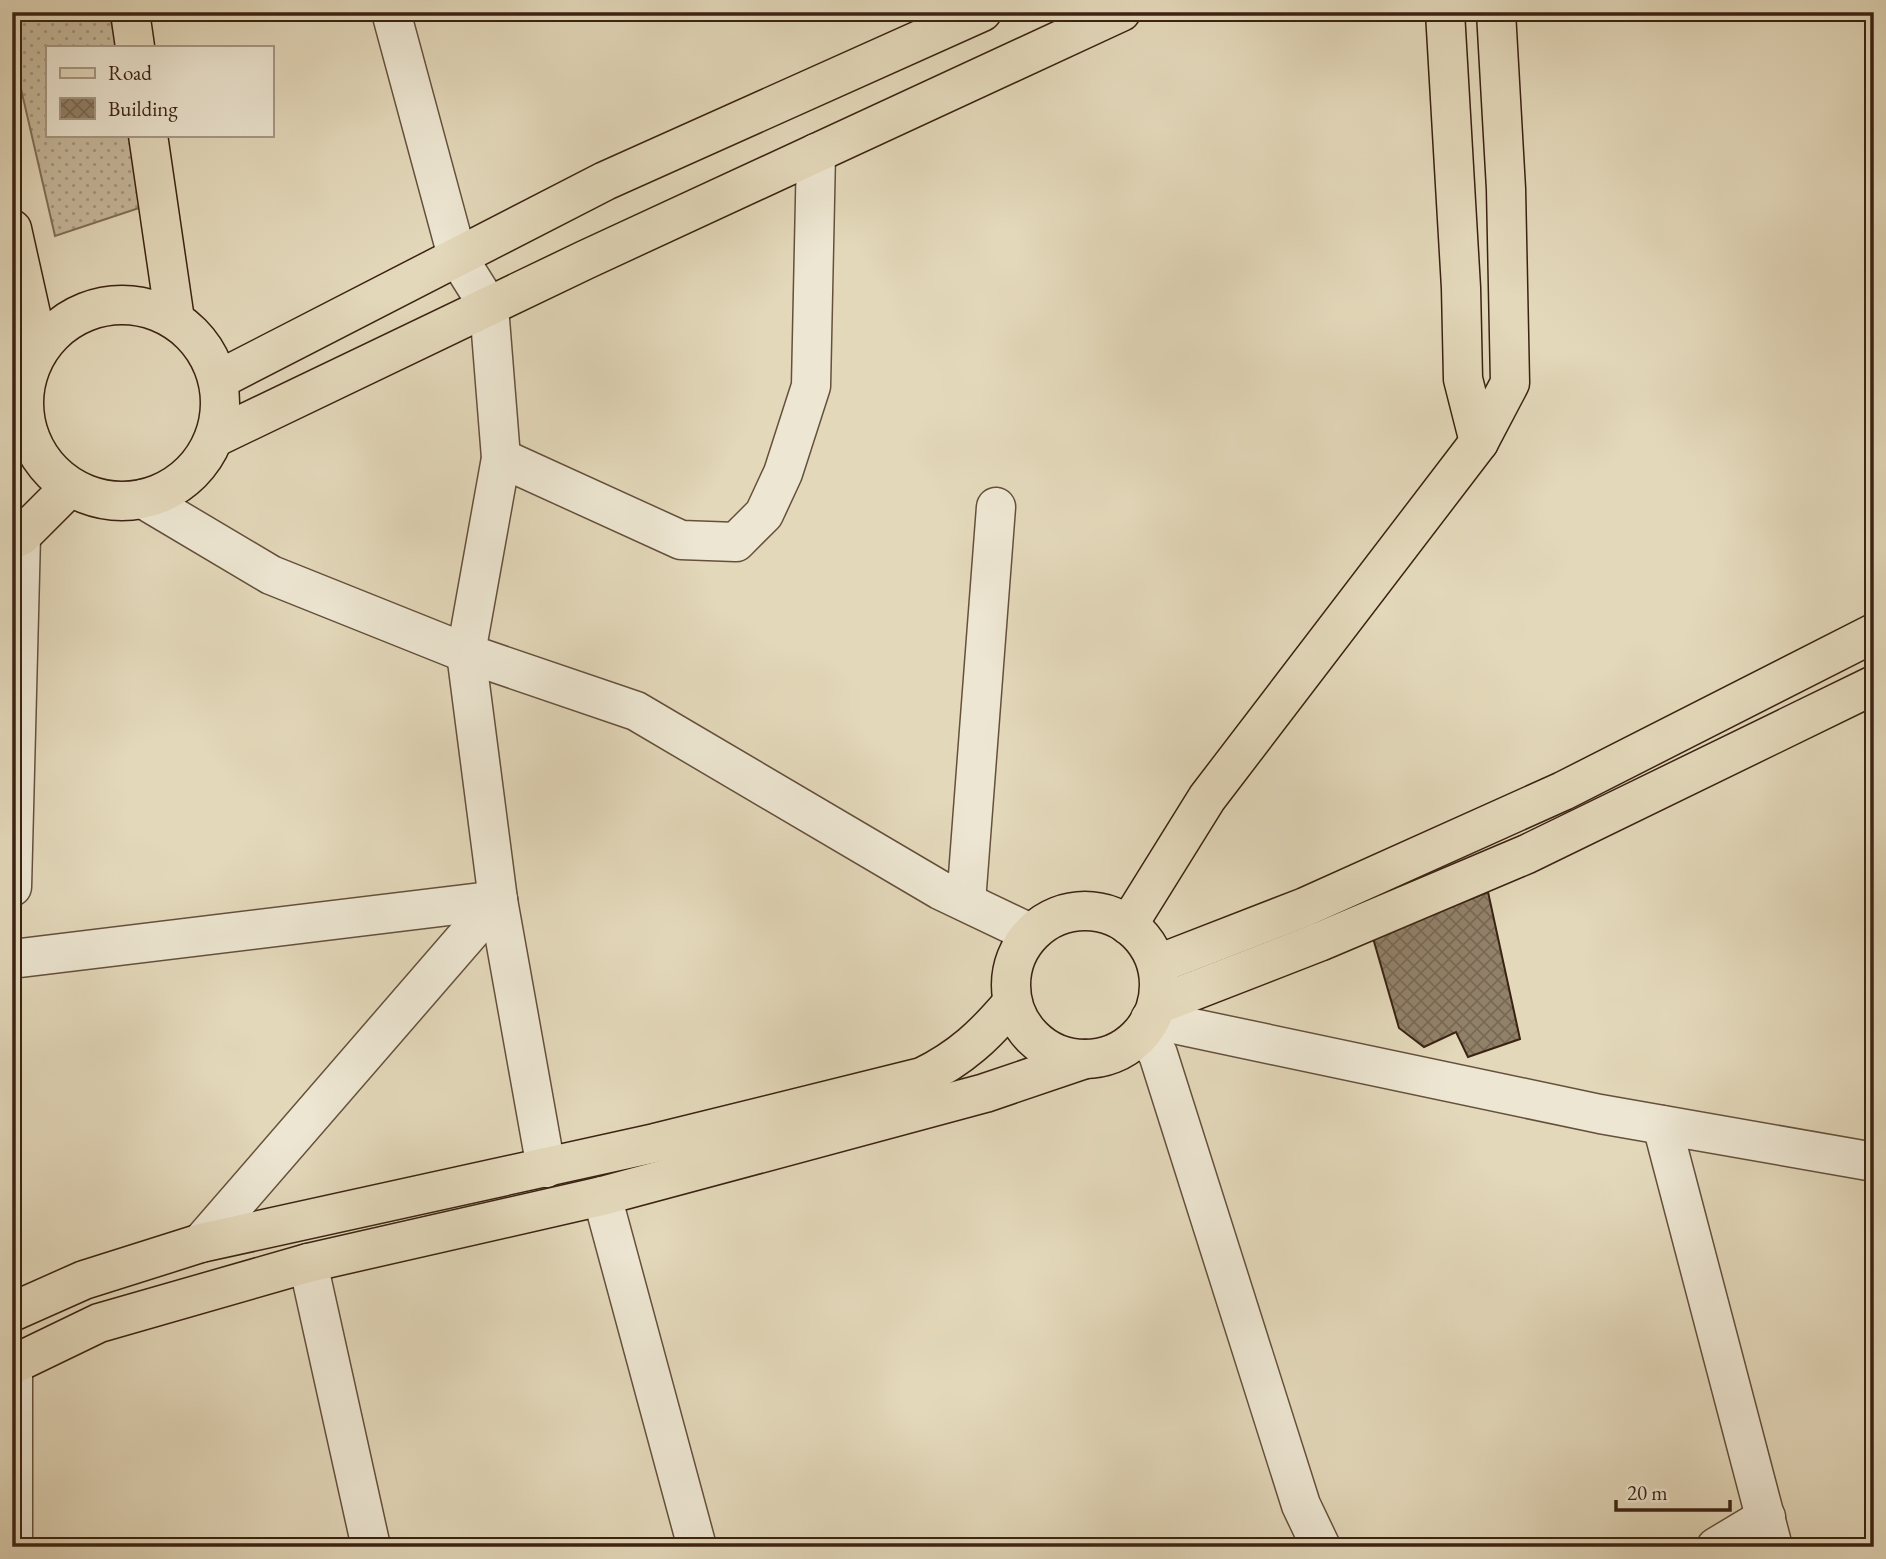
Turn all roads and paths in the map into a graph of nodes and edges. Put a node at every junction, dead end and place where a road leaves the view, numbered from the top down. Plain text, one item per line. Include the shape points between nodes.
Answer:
1 (130, 12) edge
2 (391, 12) edge
3 (982, 12) edge
4 (1121, 12) edge
5 (1445, 12) edge
6 (1496, 12) edge
7 (135, 46) edge
8 (148, 136) edge
9 (816, 153) junction
10 (12, 229) edge
11 (457, 256) junction
12 (488, 307) junction
13 (175, 320) junction
14 (39, 350) junction
15 (218, 380) junction
16 (214, 438) junction
17 (1479, 442) junction
18 (501, 458) junction
19 (70, 487) junction
20 (143, 499) junction
21 (996, 507) dead end
22 (17, 538) edge
23 (1874, 633) edge
24 (466, 653) junction
25 (1874, 685) edge
26 (12, 887) edge
27 (498, 900) junction
28 (966, 902) junction
29 (1128, 925) junction
30 (1030, 933) junction
31 (12, 958) edge
32 (1158, 964) junction
33 (1012, 1003) junction
34 (1150, 1018) junction
35 (1085, 1059) junction
36 (1661, 1125) junction
37 (1874, 1162) edge
38 (546, 1168) junction
39 (602, 1196) junction
40 (201, 1243) junction
41 (308, 1263) junction
42 (12, 1312) edge
43 (13, 1365) edge
44 (1770, 1532) edge
45 (13, 1547) edge
46 (371, 1547) edge
47 (697, 1547) edge
48 (1321, 1547) edge
49 (1716, 1547) edge

1 - 7 main road
2 - 11 street
3 - 11 main road via 605,181
4 - 9 main road
5 - 17 main road via 1463,379
6 - 17 main road via 1510,383
8 - 13 main road
9 - 12 main road
9 - 18 street via 811,386 769,504 736,542 681,540
10 - 14 main road
11 - 12 street
11 - 15 main road
12 - 16 main road
12 - 18 street
13 - 14 main road via 147,308 116,305 86,312 60,327
13 - 15 main road via 196,338
14 - 19 main road via 27,378 24,409 31,440 46,467
15 - 16 main road
16 - 20 main road via 191,474 164,493
17 - 29 main road via 1207,798
18 - 24 street
19 - 20 main road via 100,499
19 - 22 main road
20 - 24 street via 271,575
21 - 28 street
22 - 26 street
23 - 32 main road via 1563,790 1305,908
24 - 27 street
24 - 28 street via 636,711
25 - 34 main road via 1527,854
27 - 31 street
27 - 38 street
27 - 40 street
28 - 30 street
29 - 30 main road via 1099,911 1077,910 1050,918
29 - 32 main road via 1142,935
30 - 33 main road via 1016,954 1010,978
32 - 34 main road via 1160,981
33 - 35 main road via 1022,1025 1039,1044 1060,1055
33 - 38 main road via 949,1064 922,1077
34 - 35 main road via 1130,1044 1109,1056
34 - 36 street
34 - 48 street via 1301,1505
35 - 39 main road via 985,1093
36 - 37 street
36 - 44 street
38 - 40 main road
39 - 41 main road
39 - 47 street
40 - 42 main road via 84,1280
41 - 43 main road via 99,1323
41 - 46 street
43 - 45 street
44 - 49 street

